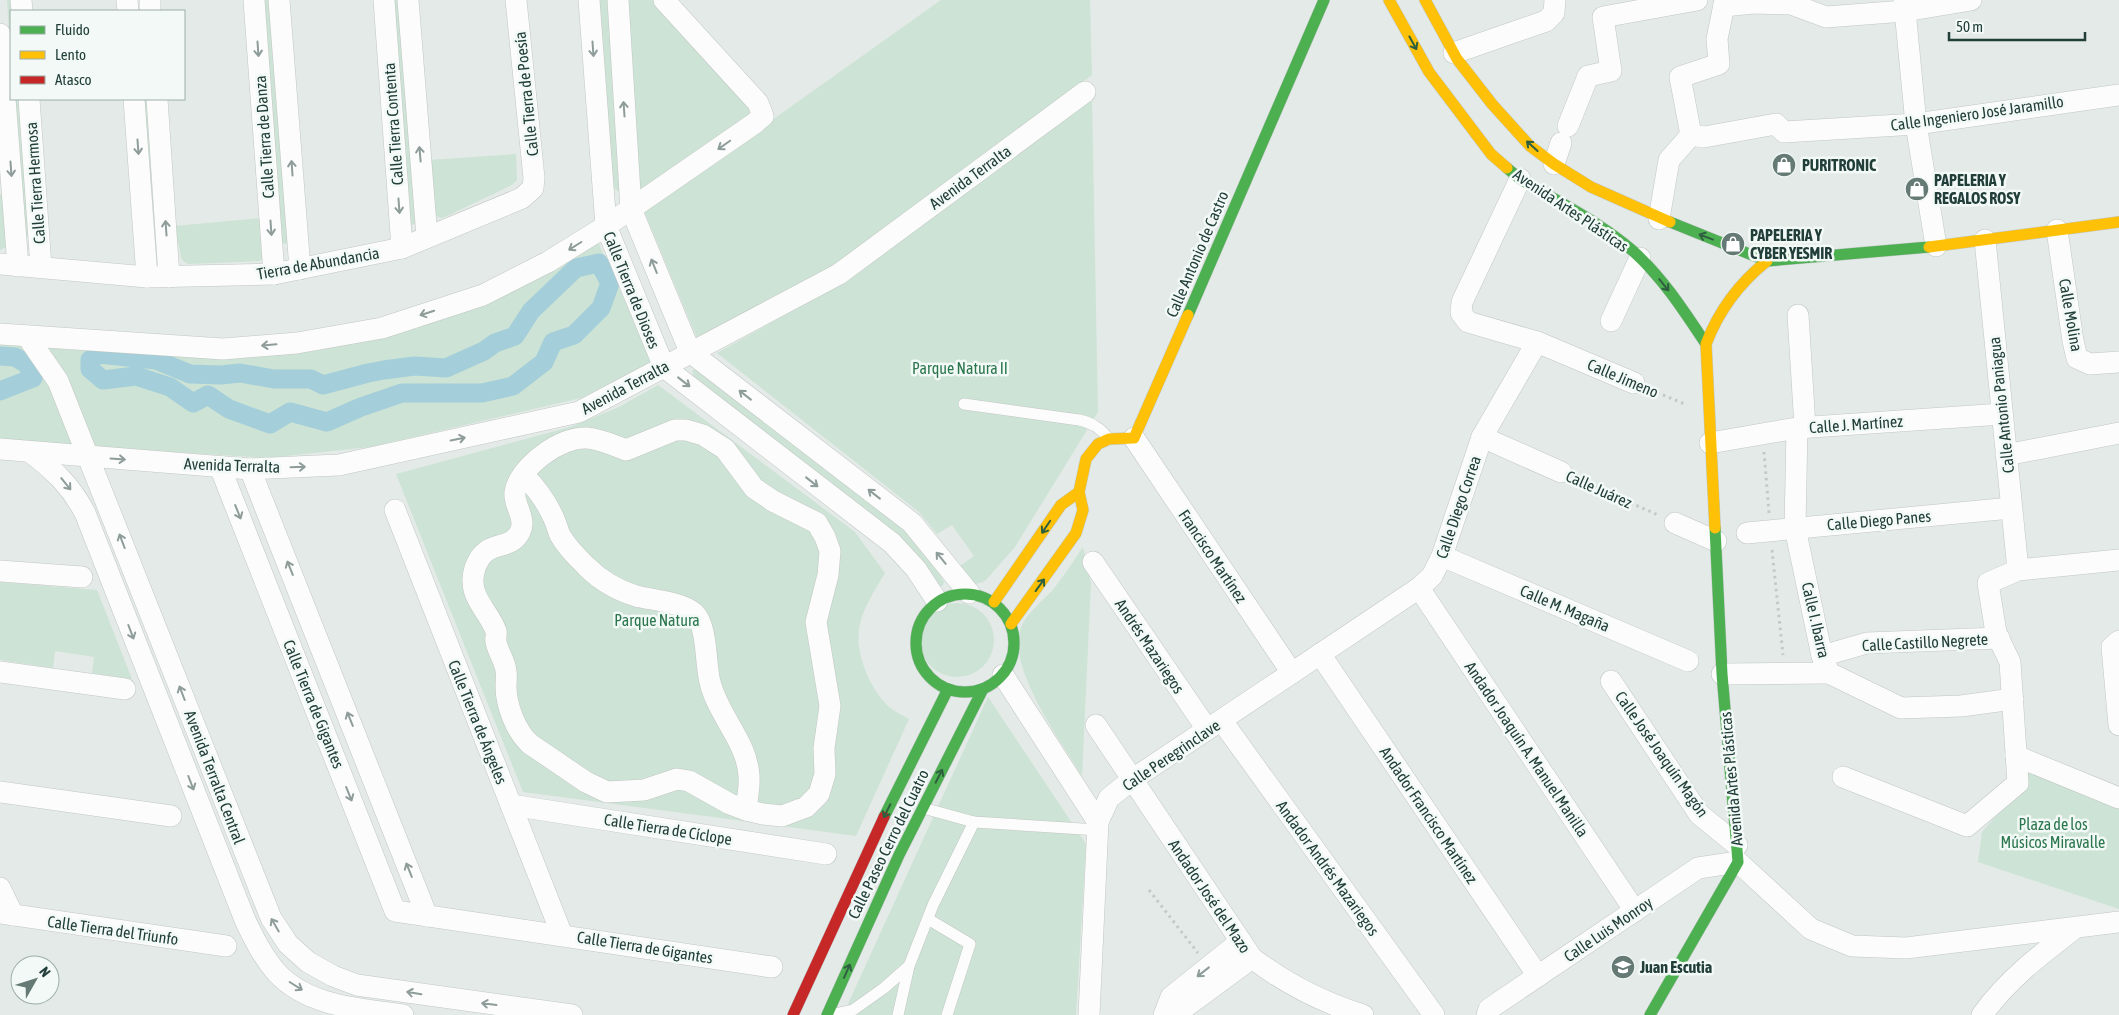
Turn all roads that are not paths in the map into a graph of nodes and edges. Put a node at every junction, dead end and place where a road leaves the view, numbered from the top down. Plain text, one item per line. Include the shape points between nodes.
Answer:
1 (254, 0) edge
2 (279, 0) edge
3 (384, 0) edge
4 (408, 0) edge
5 (516, 0) edge
6 (589, 0) edge
7 (618, 0) edge
8 (664, 0) edge
9 (1324, 0) edge
10 (1389, 0) edge
11 (1425, 0) edge
12 (1555, 0) edge
13 (1697, 0) edge
14 (1971, 0) edge
15 (1724, 3) edge
16 (1630, 6) edge
17 (1905, 6) edge
18 (0, 34) edge
19 (1454, 53) junction
20 (1085, 92) dead end
21 (2119, 95) edge
22 (29, 100) edge
23 (134, 100) edge
24 (157, 100) edge
25 (1916, 124) junction
26 (1690, 135) junction
27 (1554, 164) junction
28 (1520, 179) junction
29 (532, 188) joint
30 (631, 209) junction
31 (1659, 219) junction
32 (2119, 222) edge
33 (606, 226) junction
34 (2058, 230) junction
35 (427, 237) junction
36 (1985, 240) junction
37 (1936, 246) junction
38 (402, 248) junction
39 (1640, 258) junction
40 (1767, 260) junction
41 (9, 265) edge
42 (41, 267) junction
43 (300, 269) junction
44 (274, 274) junction
45 (147, 277) junction
46 (169, 277) junction
47 (1798, 315) dead end
48 (1610, 321) dead end
49 (0, 334) edge
50 (26, 336) junction
51 (1537, 342) junction
52 (1706, 344) junction
53 (690, 352) junction
54 (2119, 362) edge
55 (664, 367) junction
56 (1634, 383) road end
57 (964, 404) dead end
58 (2002, 414) junction
59 (1801, 428) junction
60 (2119, 433) edge
61 (1482, 437) junction
62 (1134, 438) junction
63 (1109, 440) junction
64 (1710, 443) junction
65 (0, 450) edge
66 (30, 452) junction
67 (2006, 455) junction
68 (89, 456) junction
69 (220, 467) junction
70 (250, 469) junction
71 (1560, 472) road end
72 (523, 475) junction
73 (1079, 492) junction
74 (2012, 508) junction
75 (395, 510) dead end
76 (1675, 523) road end
77 (1795, 528) junction
78 (1747, 533) dead end
79 (1716, 541) junction
80 (1442, 556) junction
81 (2119, 560) edge
82 (1093, 562) dead end
83 (2018, 570) junction
84 (0, 571) edge
85 (82, 577) dead end
86 (1419, 588) junction
87 (969, 593) junction
88 (937, 601) junction
89 (994, 602) junction
90 (1011, 624) junction
91 (1998, 636) junction
92 (2119, 641) edge
93 (1320, 654) junction
94 (1688, 661) dead end
95 (1826, 664) junction
96 (0, 672) edge
97 (1292, 673) junction
98 (1722, 674) junction
99 (1003, 675) junction
100 (1611, 681) dead end
101 (125, 689) dead end
102 (983, 689) junction
103 (948, 690) junction
104 (2013, 699) junction
105 (1096, 725) dead end
106 (1214, 725) junction
107 (2119, 725) edge
108 (2016, 756) junction
109 (1843, 777) dead end
110 (1132, 779) junction
111 (0, 792) edge
112 (2119, 798) edge
113 (511, 805) junction
114 (923, 808) junction
115 (746, 810) junction
116 (171, 816) dead end
117 (974, 822) junction
118 (1098, 826) junction
119 (868, 849) junction
120 (1737, 853) junction
121 (826, 854) dead end
122 (899, 855) junction
123 (0, 888) edge
124 (1635, 911) junction
125 (7, 914) edge
126 (427, 916) junction
127 (928, 919) junction
128 (2119, 922) edge
129 (2074, 929) junction
130 (562, 934) junction
131 (226, 946) dead end
132 (1246, 950) junction
133 (909, 966) junction
134 (772, 967) dead end
135 (1538, 976) junction
136 (462, 1008) edge
137 (404, 1015) edge
138 (572, 1015) edge
139 (793, 1015) edge
140 (828, 1015) edge
141 (898, 1015) edge
142 (948, 1015) edge
143 (1089, 1015) edge
144 (1164, 1015) edge
145 (1363, 1015) edge
146 (1434, 1015) edge
147 (1486, 1015) edge
148 (1650, 1015) edge
149 (1982, 1015) edge

1 -> 44 street, Calle Tierra de Danza
43 -> 2 street, Calle Tierra de Danza
3 -> 38 street, Calle Tierra Contenta
35 -> 4 street, Calle Tierra Contenta
5 - 29 street, Calle Tierra de Poesía via 534,178
6 -> 33 street, Calle Tierra de Dioses
30 -> 7 street, Calle Tierra de Dioses
8 -> 30 street via 758,103 763,116
9 - 62 street, Calle Antonio de Castro
10 -> 28 street, Avenida Artes Plásticas via 1429,72 1491,154
11 - 19 street, Avenida Artes Plásticas
12 - 19 street via 1554,13 1546,21
13 - 16 street
14 - 17 street
15 - 17 street via 1791,4 1826,17
15 - 26 street via 1717,39 1718,64 1680,77
16 - 27 street via 1603,17 1611,71 1588,76
17 - 25 street
18 -> 41 street, Calle Tierra Hermosa
27 -> 19 street, Avenida Artes Plásticas via 1530,146 1492,104
20 - 53 street, Avenida Terralta via 839,274
21 - 25 street, Calle Ingeniero José Jaramillo
22 - 42 street, Calle Tierra Hermosa
23 -> 45 street
46 -> 24 street
25 - 26 street, Calle Ingeniero José Jaramillo via 1784,132 1776,124 1704,138
25 - 37 street
26 - 31 street via 1669,160
27 - 31 street, Avenida Artes Plásticas via 1592,187
28 - 39 street, Avenida Artes Plásticas via 1612,234
28 - 51 street, Calle Jimeno via 1462,302 1461,313 1468,322
29 - 35 street, Tierra de Abundancia via 522,198
30 - 33 street
53 -> 30 street, Calle Tierra de Dioses
40 -> 31 street, Avenida Artes Plásticas
32 - 34 street
33 -> 50 street via 548,262 483,295 382,328 297,343 223,349
33 - 55 street, Calle Tierra de Dioses
34 - 36 street
34 - 54 street, Calle Molina via 2077,358 2090,364
35 - 38 street, Tierra de Abundancia
36 - 37 street
36 - 58 street, Calle Antonio Paniagua
37 - 40 street
38 - 43 street, Tierra de Abundancia
39 - 48 street
39 -> 52 street, Avenida Artes Plásticas via 1677,300
40 - 52 street, Avenida Artes Plásticas via 1750,273 1723,305
41 - 42 street, Tierra de Abundancia
42 - 45 street, Tierra de Abundancia
43 - 44 street, Tierra de Abundancia
44 - 46 street, Tierra de Abundancia
45 - 46 street, Tierra de Abundancia
47 - 59 street, Calle I. Ibarra
49 - 50 street
50 - 68 street, Avenida Terralta Central via 58,381
51 - 56 street, Calle Jimeno
51 - 61 street, Calle Diego Correa
52 - 64 street, Avenida Artes Plásticas
53 - 55 street, Avenida Terralta
87 -> 53 street, Calle Tierra de Dioses via 912,523
70 -> 55 street, Avenida Terralta via 339,465 579,412
55 -> 88 street, Calle Tierra de Dioses via 892,543 916,569
57 - 63 lane via 1092,423
58 - 59 street, Calle J. Martínez
58 - 67 street, Calle Antonio Paniagua
59 - 64 street, Calle J. Martínez
59 - 77 street, Calle I. Ibarra
60 - 67 street
61 - 71 street, Calle Juárez
61 - 80 street, Calle Diego Correa
62 - 63 street
62 - 97 street, Francisco Martínez
63 - 73 street via 1098,444 1086,459
64 - 79 street, Avenida Artes Plásticas
65 - 66 street, Avenida Terralta
66 - 68 street, Avenida Terralta
66 -> 137 street, Avenida Terralta Central via 67,483 85,513 245,920 266,958 278,974 313,996 337,1005
67 - 74 street, Calle Antonio Paniagua
68 -> 69 street, Avenida Terralta
136 -> 68 street, Avenida Terralta Central via 357,985 333,976 308,962 278,930
69 - 70 street, Avenida Terralta
69 -> 126 street, Calle Tierra de Gigantes via 395,911
126 -> 70 street, Calle Tierra de Gigantes
72 - 115 street via 547,502 560,535 571,550 599,578 615,588 694,612 702,629 716,703 742,747 747,763
72 - 115 street via 514,495 522,522 520,532 512,541 489,548 480,556 474,571 474,588 496,632 496,643 506,670 507,700 523,738 586,782 607,792 644,790 676,779 689,781
72 - 115 street via 538,458 559,445 576,440 602,440 626,450 675,430 686,430 704,435 725,449 754,488 773,502 817,523 830,551 816,622 830,706 823,784 812,802 798,811 782,816
73 -> 89 street via 1061,505
90 -> 73 street via 1076,533 1083,510
74 - 77 street, Calle Diego Panes
74 - 83 street, Calle Antonio Paniagua
75 - 113 street, Calle Tierra de Ángeles
76 - 79 street
77 - 78 street, Calle Diego Panes
77 - 95 street, Calle I. Ibarra
79 - 98 street, Avenida Artes Plásticas
80 - 86 street, Calle Diego Correa via 1432,576
80 - 94 street, Calle M. Magaña
81 - 83 street
82 - 106 street, Andrés Mazariegos
83 - 91 street via 1988,583
84 - 85 street
86 - 93 street, Calle Diego Correa
86 - 124 street, Andador Joaquín A. Manuel Manilla
87 - 88 street via 953,594
87 - 89 street
88 - 103 street via 924,614 917,630 916,649 921,666
89 - 90 street
90 - 99 street via 1015,642 1012,659
91 - 95 street, Calle Castillo Negrete via 1867,642
91 - 104 street via 2010,662
92 - 107 street via 2112,646
93 - 97 street, Calle Diego Correa
93 - 135 street, Andador Francisco Martínez
95 - 98 street via 1785,673
95 - 104 street, Calle I. Ibarra via 1901,708 1961,706
96 - 101 street
97 - 106 street, Calle Peregrinclave
98 - 120 street, Avenida Artes Plásticas
99 - 102 street
99 - 118 street
100 - 120 street, Calle José Joaquín Magón via 1699,814
102 - 103 street via 966,692
114 -> 102 street, Calle Paseo Cerro del Cuatro
103 -> 119 street, Calle Paseo Cerro del Cuatro
104 - 108 street
105 - 110 street, Andador José del Mazo
106 - 110 street, Calle Peregrinclave
106 - 146 street, Andador Andrés Mazariegos
108 - 109 street via 2018,783 1968,826
108 - 112 street
110 - 118 street, Calle Peregrinclave via 1109,798
110 - 132 street, Andador José del Mazo
111 - 116 street
113 - 121 street, Calle Tierra de Cíclope
113 - 130 street, Calle Tierra de Ángeles
114 - 117 lane
114 - 122 street, Calle Paseo Cerro del Cuatro
117 - 118 lane
117 - 127 lane
118 - 143 street, Calle Peregrinclave
119 - 122 street
119 - 139 street, Calle Paseo Cerro del Cuatro
120 - 124 street, Calle Luis Monroy via 1698,868
120 - 129 street, Avenida Artes Plásticas via 1811,928 1852,946 1906,948
120 - 148 street
140 -> 122 street, Calle Paseo Cerro del Cuatro
123 - 125 street
124 - 135 street, Calle Luis Monroy
125 - 131 street, Calle Tierra del Triunfo
126 - 130 street, Calle Tierra de Gigantes
127 - 133 lane
127 - 142 lane via 970,944
128 - 129 street, Avenida Artes Plásticas
129 - 149 street via 2028,964
130 - 134 street, Calle Tierra de Gigantes
132 - 144 street via 1184,1008
132 -> 144 street via 1208,967 1171,997
132 - 145 street, Andador José del Mazo via 1274,974 1339,1008
133 - 140 lane via 853,1010
133 - 141 lane
135 - 147 street, Calle Luis Monroy via 1489,1009
138 -> 136 street, Avenida Terralta Central

